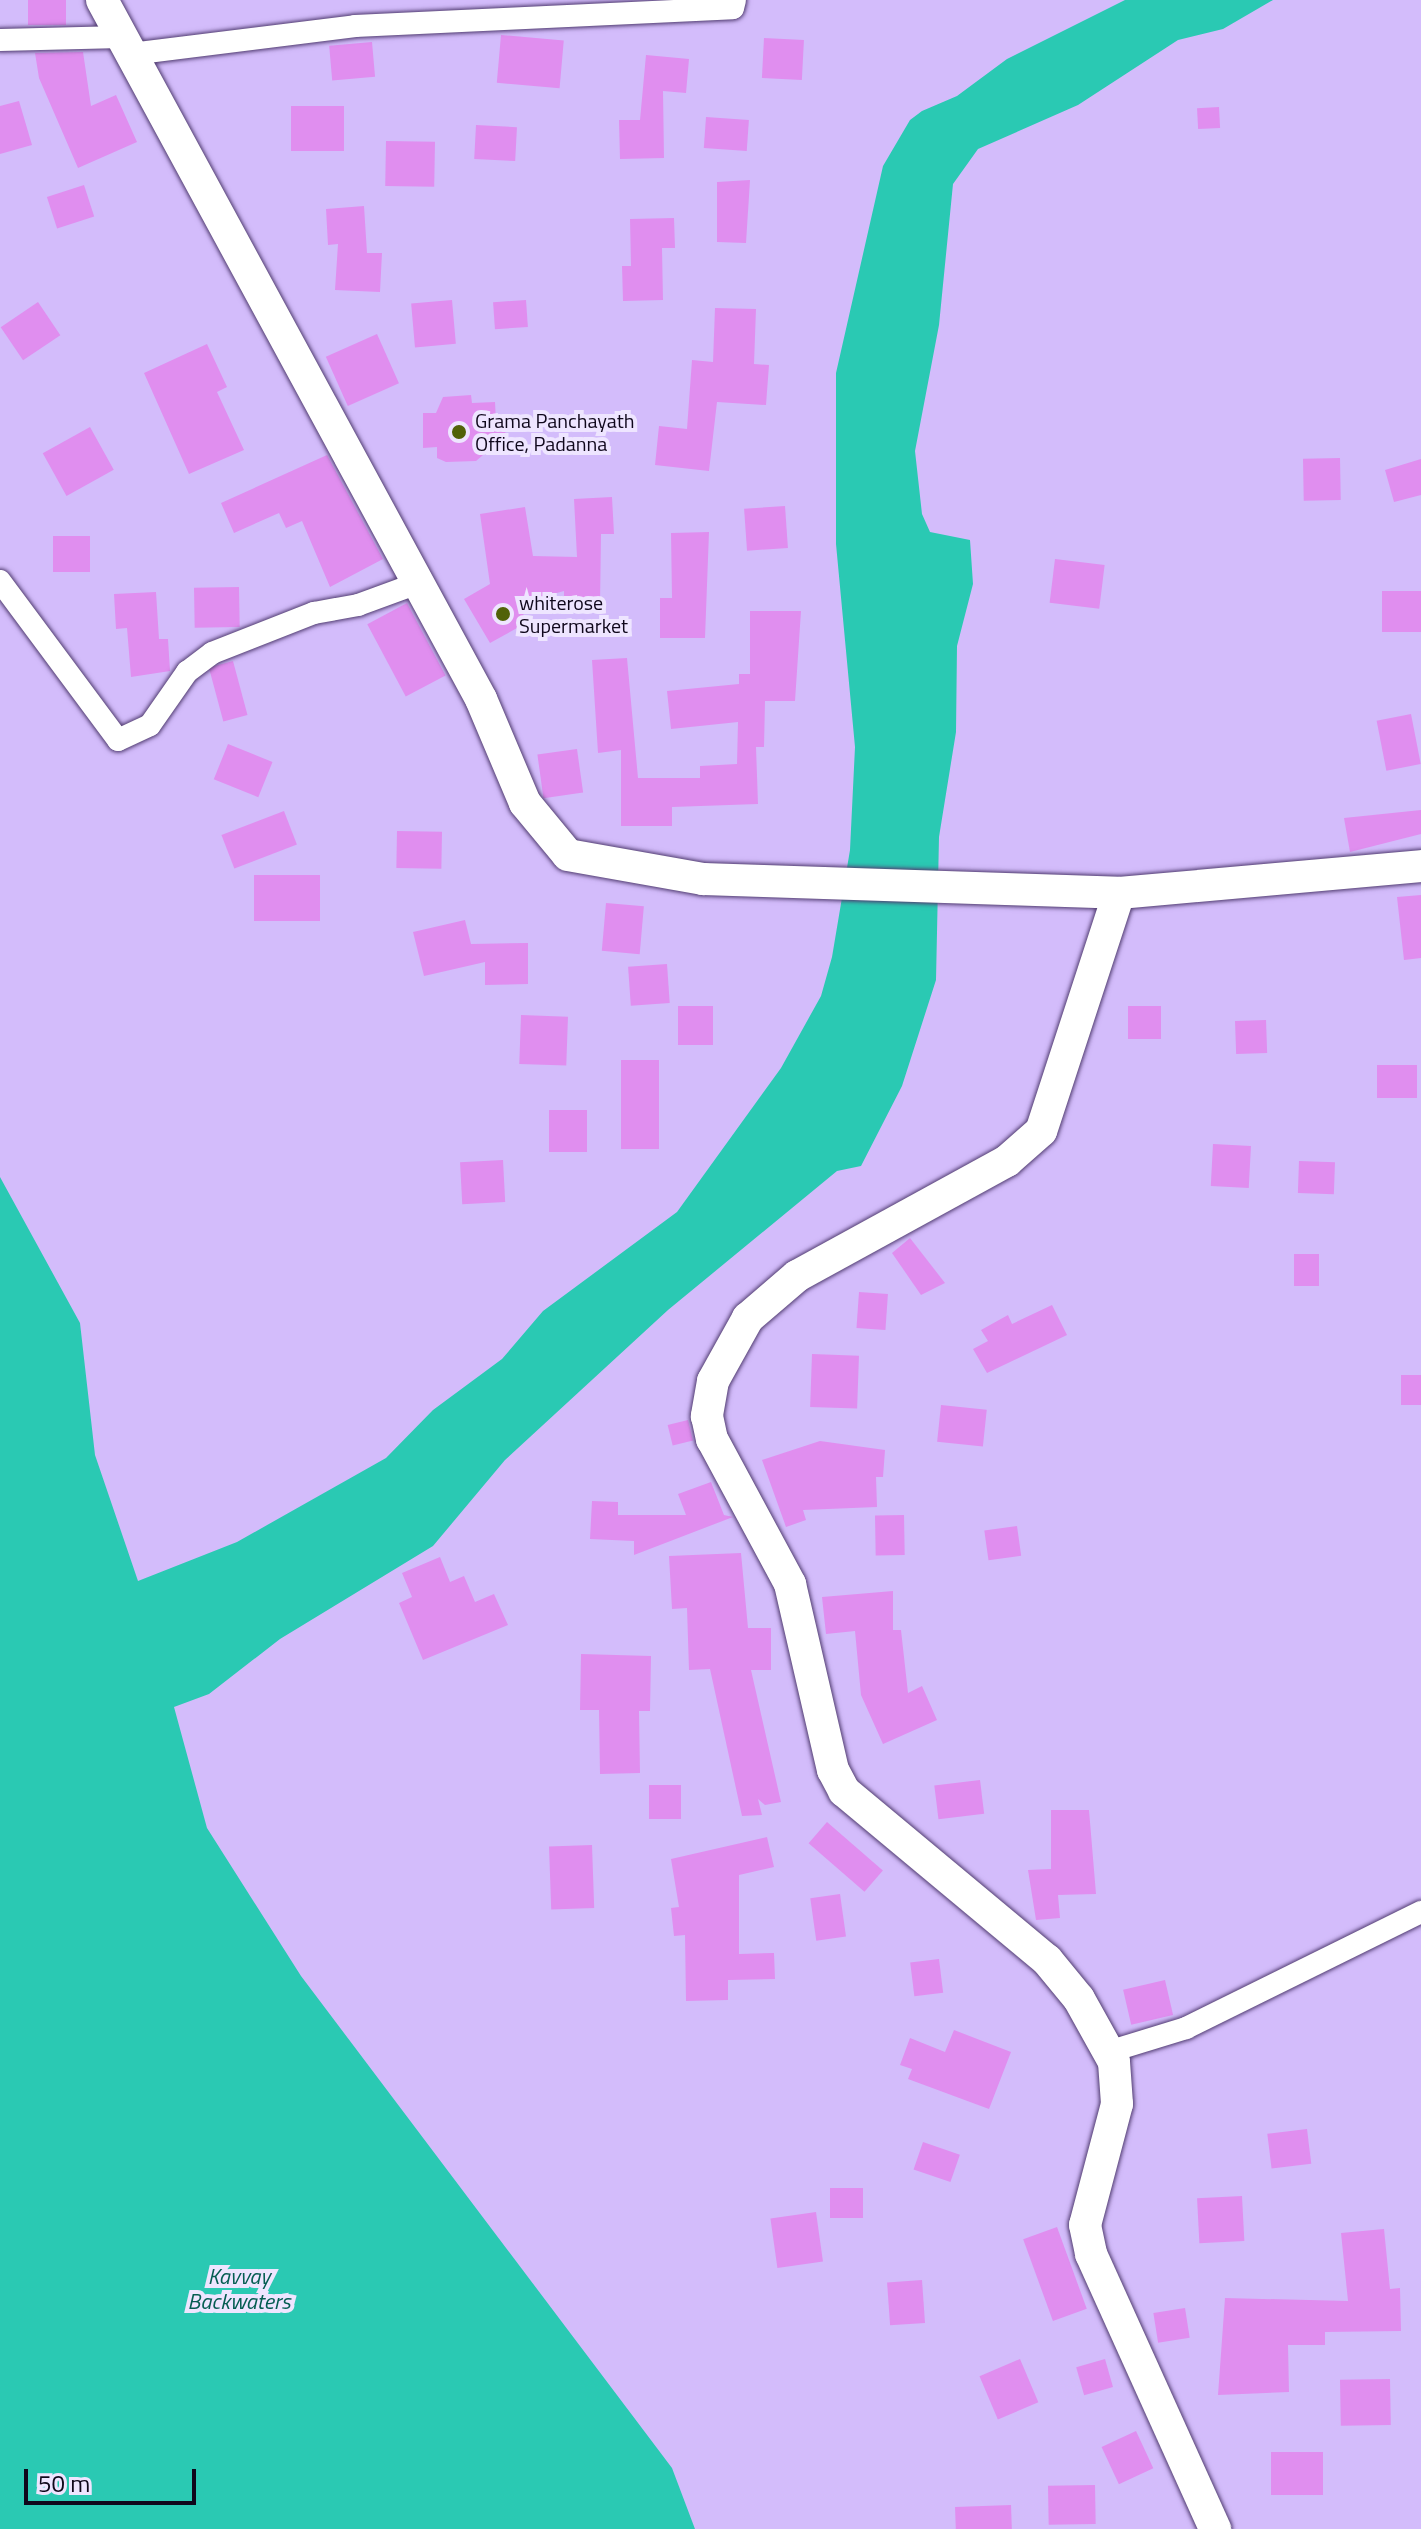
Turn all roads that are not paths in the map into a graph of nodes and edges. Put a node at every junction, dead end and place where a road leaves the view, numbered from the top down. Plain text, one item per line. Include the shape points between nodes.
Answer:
1 (102, 0) edge
2 (735, 0) edge
3 (0, 40) edge
4 (126, 46) junction
5 (0, 581) edge
6 (418, 583) junction
7 (1421, 866) edge
8 (1119, 893) junction
9 (1421, 1912) edge
10 (1108, 2052) junction
11 (1215, 2529) edge

1 - 4 main road
2 - 4 street via 733,8 355,26
3 - 4 street
4 - 6 main road
5 - 6 street via 118,740 150,725 187,672 212,653 314,613 358,605
6 - 8 main road via 545,834 568,855 597,865 703,879
7 - 8 main road
8 - 10 main road via 1041,1131 1007,1161 797,1276 748,1318 713,1381 707,1416 712,1439 790,1584 833,1770 844,1791 1047,1960 1079,1999
9 - 10 street via 1186,2028
10 - 11 main road via 1117,2104 1085,2225 1091,2254

